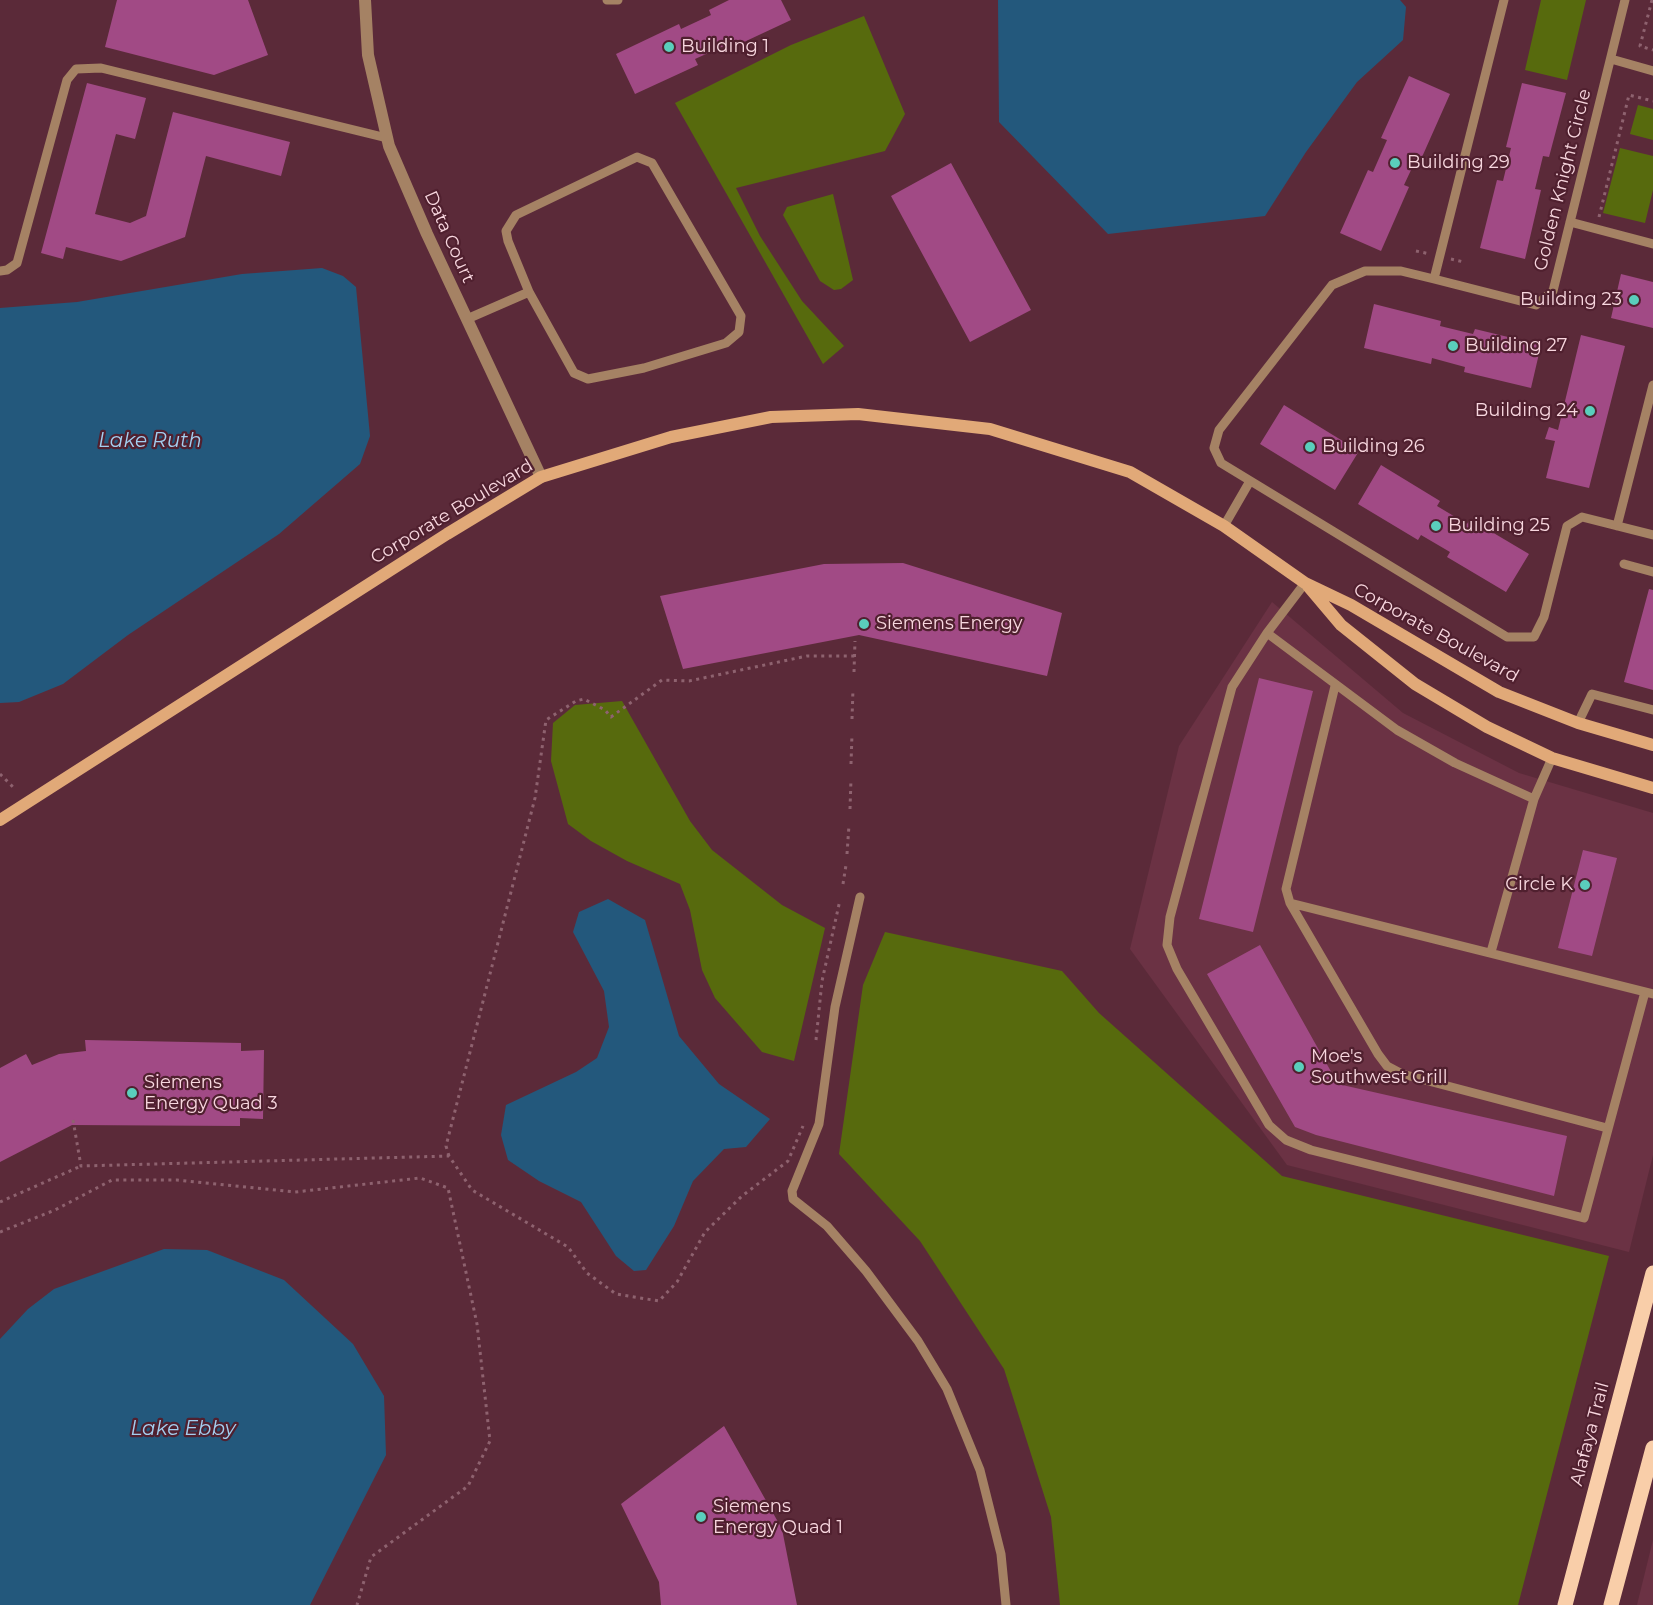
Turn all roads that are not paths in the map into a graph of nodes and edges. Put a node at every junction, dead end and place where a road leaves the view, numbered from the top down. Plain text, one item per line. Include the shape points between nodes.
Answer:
1 (365, 0) edge
2 (607, 0) edge
3 (618, 0) edge
4 (1504, 0) edge
5 (1625, 0) edge
6 (1611, 59) junction
7 (1653, 70) edge
8 (387, 138) junction
9 (1570, 222) junction
10 (1653, 244) edge
11 (0, 271) edge
12 (1434, 279) junction
13 (529, 291) junction
14 (466, 319) junction
15 (1653, 385) edge
16 (541, 477) junction
17 (1250, 481) junction
18 (1224, 526) junction
19 (1617, 526) junction
20 (1653, 535) edge
21 (1624, 564) dead end
22 (1653, 572) edge
23 (1305, 583) junction
24 (1267, 633) junction
25 (1335, 686) junction
26 (1653, 710) edge
27 (1578, 723) junction
28 (1653, 746) edge
29 (1552, 758) junction
30 (1653, 788) edge
31 (1534, 799) junction
32 (0, 820) edge
33 (860, 897) dead end
34 (1290, 903) junction
35 (1491, 952) junction
36 (1649, 993) edge
37 (1607, 1128) junction
38 (1653, 1273) edge
39 (1653, 1448) edge
40 (1006, 1605) edge
41 (1565, 1605) edge
42 (1611, 1605) edge

1 - 8 street, Data Court via 368,55
2 - 3 lane
4 - 12 lane
5 - 6 lane, Golden Knight Circle
6 - 7 lane
6 - 9 lane, Golden Knight Circle
8 - 11 lane via 101,68 76,69 67,80 17,263
8 - 14 street, Data Court
9 - 10 lane
9 - 12 lane, Golden Knight Circle via 1553,291 1536,305
12 - 17 lane via 1401,270 1365,271 1332,285 1219,430 1214,448 1221,463
13 - 13 lane via 574,373 588,378 644,368 726,344 739,332 741,316 652,163 637,157 516,215 506,231
13 - 14 lane
14 - 16 street, Data Court
15 - 19 lane
16 - 18 street, Corporate Boulevard via 682,434 771,417 858,414 990,429 1094,459 1130,472
16 - 32 street, Corporate Boulevard
17 - 18 lane
17 - 19 lane via 1507,637 1534,637 1544,617 1567,526 1582,517
18 - 23 street, Corporate Boulevard
19 - 20 lane
21 - 22 lane
23 - 24 lane
23 - 27 street, Corporate Boulevard via 1352,605 1499,692
23 - 29 street, Corporate Boulevard via 1341,625 1415,684 1487,727
24 - 25 lane
24 - 37 lane via 1232,687 1170,917 1167,945 1177,969 1269,1125 1286,1140 1311,1150 1584,1218
25 - 31 lane via 1397,730 1455,764
25 - 34 lane via 1288,872 1286,888
26 - 27 lane via 1592,694
27 - 28 street, Corporate Boulevard
29 - 30 street, Corporate Boulevard
29 - 31 lane
31 - 35 lane
33 - 40 lane via 835,1007 819,1124 792,1191 793,1199 826,1226 866,1270 918,1341 947,1389 980,1470 1001,1554
34 - 35 lane
34 - 37 lane via 1387,1066 1402,1074
35 - 36 lane
36 - 37 lane
38 - 41 main road, Alafaya Trail
39 - 42 main road

